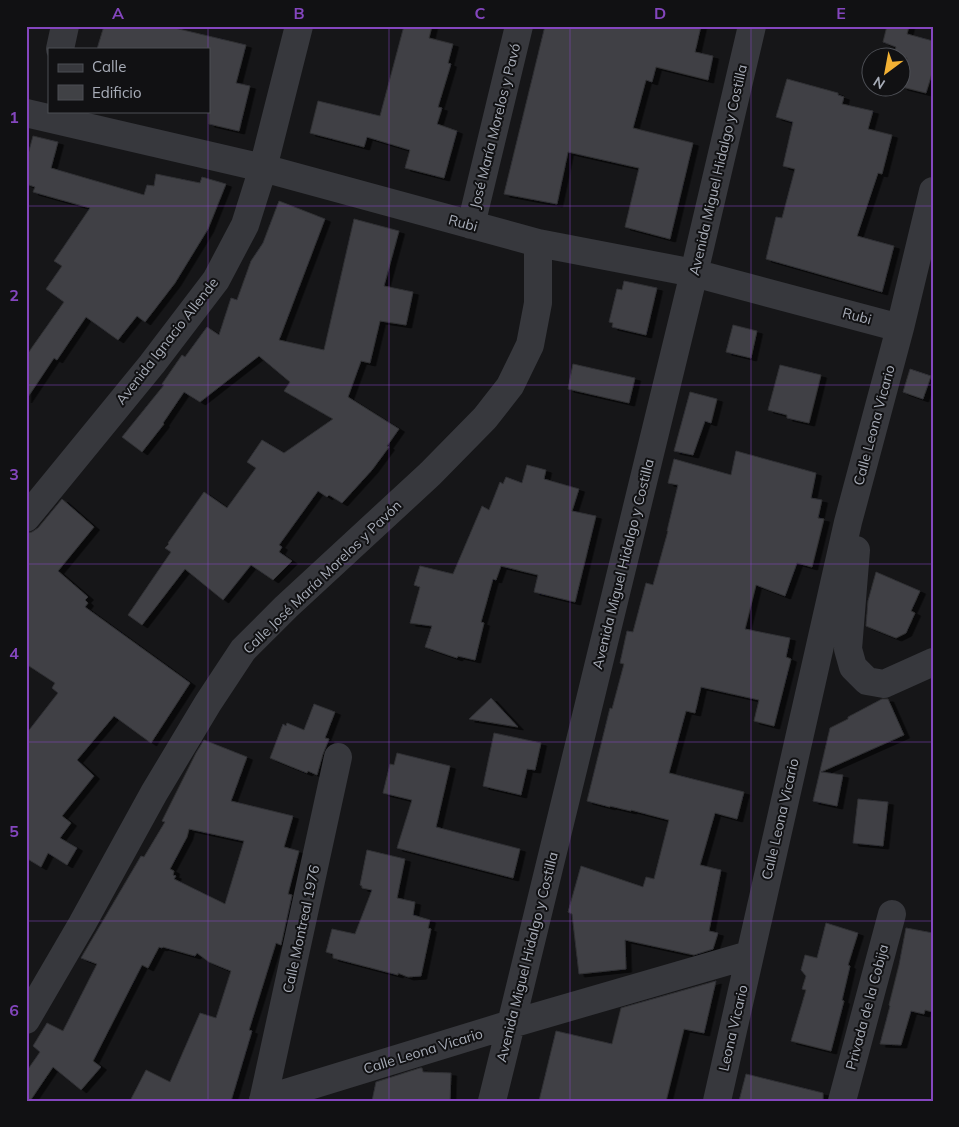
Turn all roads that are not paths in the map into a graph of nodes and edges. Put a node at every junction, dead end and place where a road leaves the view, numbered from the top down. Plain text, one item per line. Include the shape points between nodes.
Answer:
1 (65, 26) edge
2 (299, 26) edge
3 (519, 26) edge
4 (752, 26) edge
5 (60, 48) edge
6 (51, 112) edge
7 (263, 168) junction
8 (933, 190) edge
9 (471, 225) junction
10 (538, 243) junction
11 (694, 273) junction
12 (900, 328) junction
13 (26, 518) edge
14 (848, 522) junction
15 (933, 662) edge
16 (338, 757) dead end
17 (892, 914) dead end
18 (749, 955) junction
19 (26, 1020) edge
20 (512, 1024) junction
21 (263, 1100) edge
22 (492, 1101) edge
23 (717, 1101) edge
24 (842, 1101) edge

1 - 5 street
2 - 7 street, Avenida Ignacio Allende
3 - 9 street, José María Morelos y Pavó
4 - 11 street, Avenida Miguel Hidalgo y Costilla
6 - 7 street, Rubi
7 - 9 street, Rubi
7 - 13 street, Avenida Ignacio Allende via 245,225 216,280
8 - 12 street, Calle Leona Vicario
9 - 10 street, Rubi
10 - 11 street, Rubi
10 - 19 street, Calle José María Morelos y Pavón via 538,303 530,345 510,386 485,418 430,474 243,650 154,793
11 - 12 street, Rubi
11 - 20 street, Avenida Miguel Hidalgo y Costilla
12 - 14 street, Calle Leona Vicario
14 - 15 street via 856,544 848,649 853,666 866,681 884,684
14 - 18 street, Calle Leona Vicario
16 - 21 street, Calle Montreal 1976
17 - 24 street, Privada de la Cobija
18 - 20 street, Calle Leona Vicario
18 - 23 street, Leona Vicario
20 - 21 street, Calle Leona Vicario
20 - 22 street, Avenida Miguel Hidalgo y Costilla

